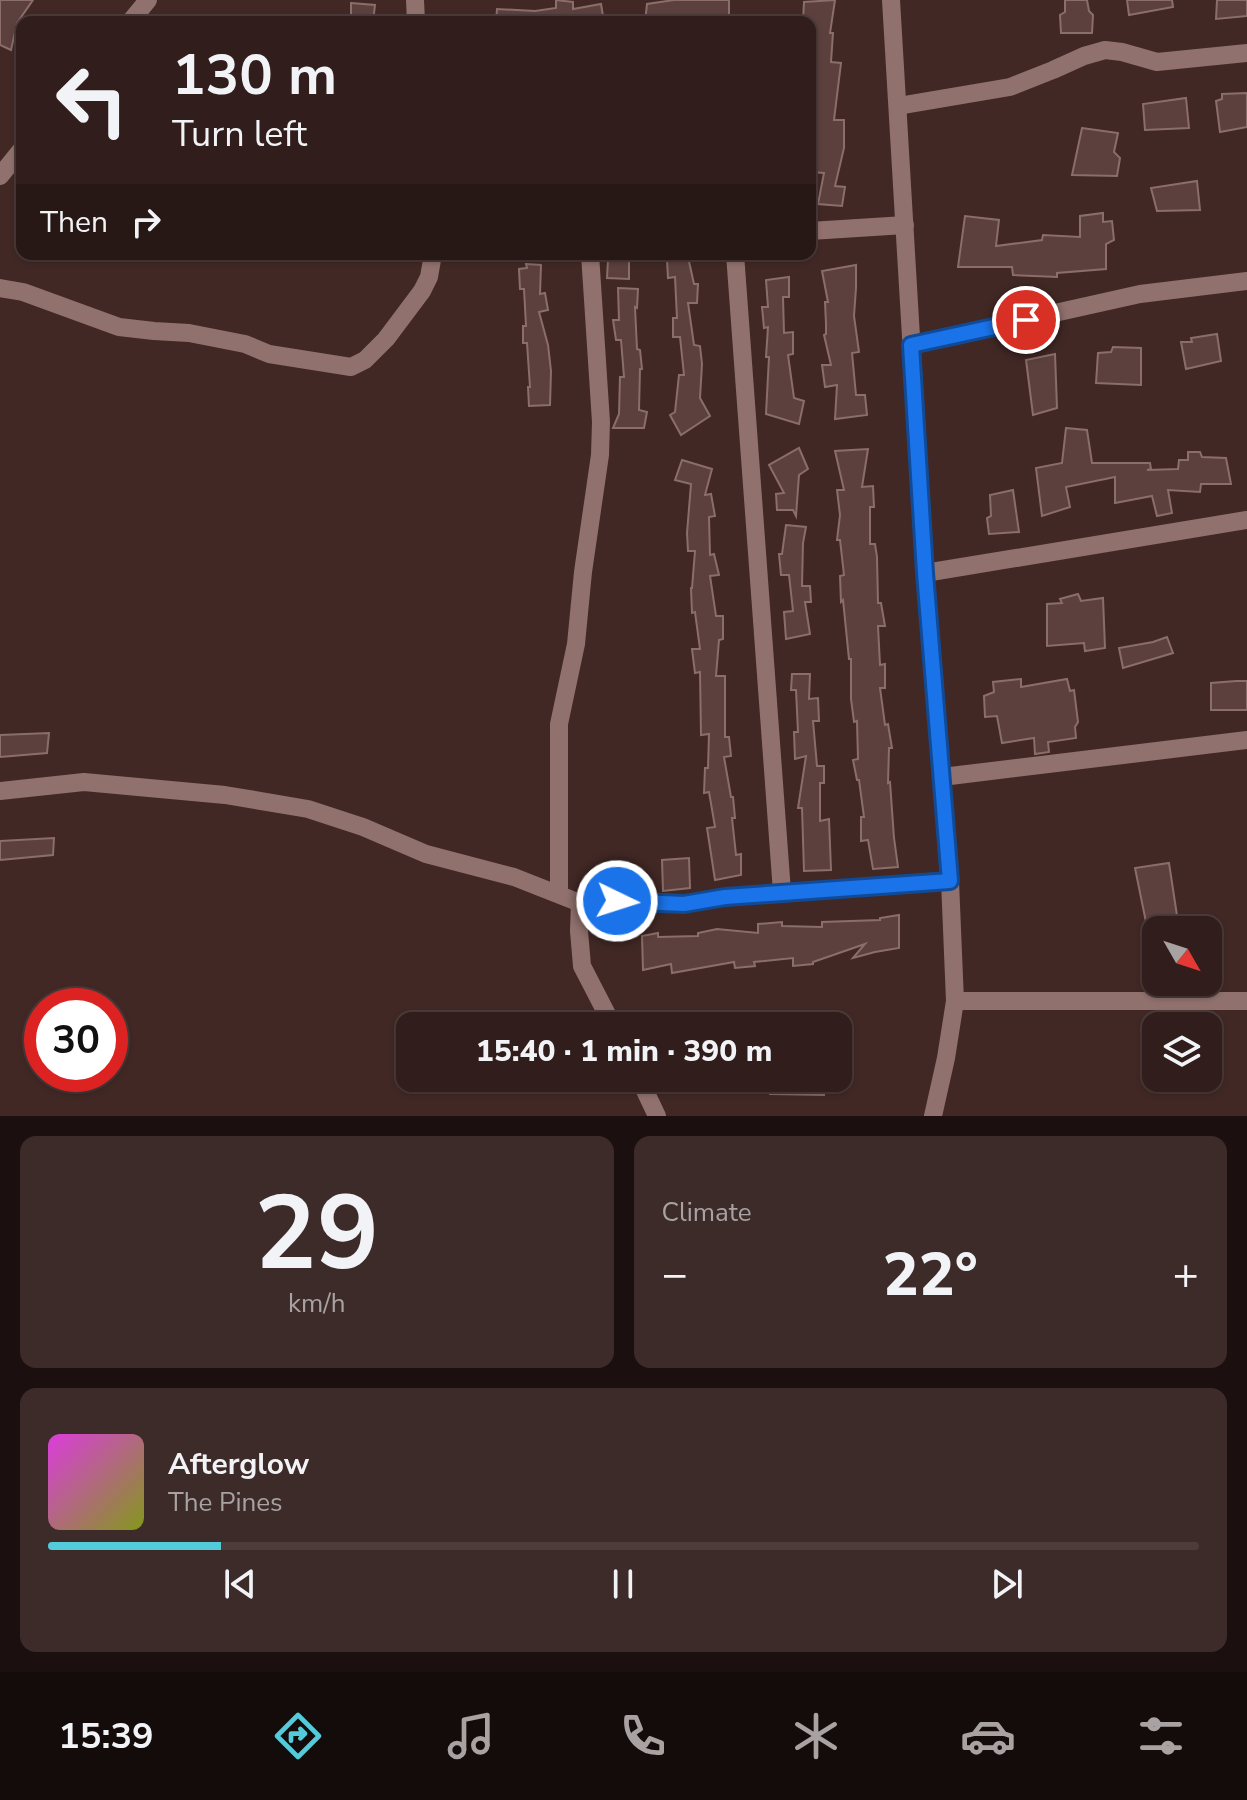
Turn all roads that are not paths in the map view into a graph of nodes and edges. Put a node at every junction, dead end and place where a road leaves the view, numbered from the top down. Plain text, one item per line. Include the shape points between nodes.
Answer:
1 (148, 0) edge
2 (891, 0) edge
3 (135, 16) edge
4 (1247, 53) edge
5 (898, 106) junction
6 (16, 156) edge
7 (0, 176) edge
8 (905, 225) junction
9 (816, 231) edge
10 (432, 260) edge
11 (590, 260) edge
12 (735, 260) edge
13 (1247, 281) edge
14 (0, 288) edge
15 (911, 345) junction
16 (1247, 520) edge
17 (925, 573) junction
18 (1247, 740) edge
19 (942, 777) junction
20 (0, 791) edge
21 (950, 881) junction
22 (782, 892) junction
23 (559, 893) junction
24 (580, 903) junction
25 (955, 1001) junction
26 (1247, 1001) edge
27 (606, 1012) edge
28 (646, 1092) edge
29 (657, 1116) edge
30 (933, 1116) edge

1 - 3 street
2 - 5 street
4 - 5 street via 1157,62 1105,50 1010,87
5 - 8 street
6 - 7 street
8 - 9 street
8 - 15 street
10 - 14 street via 429,277 386,339 351,367 269,354 189,333 119,327
11 - 23 street via 600,455 576,644 559,724
12 - 22 street
13 - 15 street via 1140,294
15 - 17 street
16 - 17 street
17 - 19 street
18 - 19 street
19 - 21 street
20 - 23 street via 84,782 308,809 426,854
21 - 22 street
21 - 25 street
22 - 24 street via 684,904
23 - 24 street
24 - 27 street via 582,966
25 - 26 street
25 - 30 street
28 - 29 street

